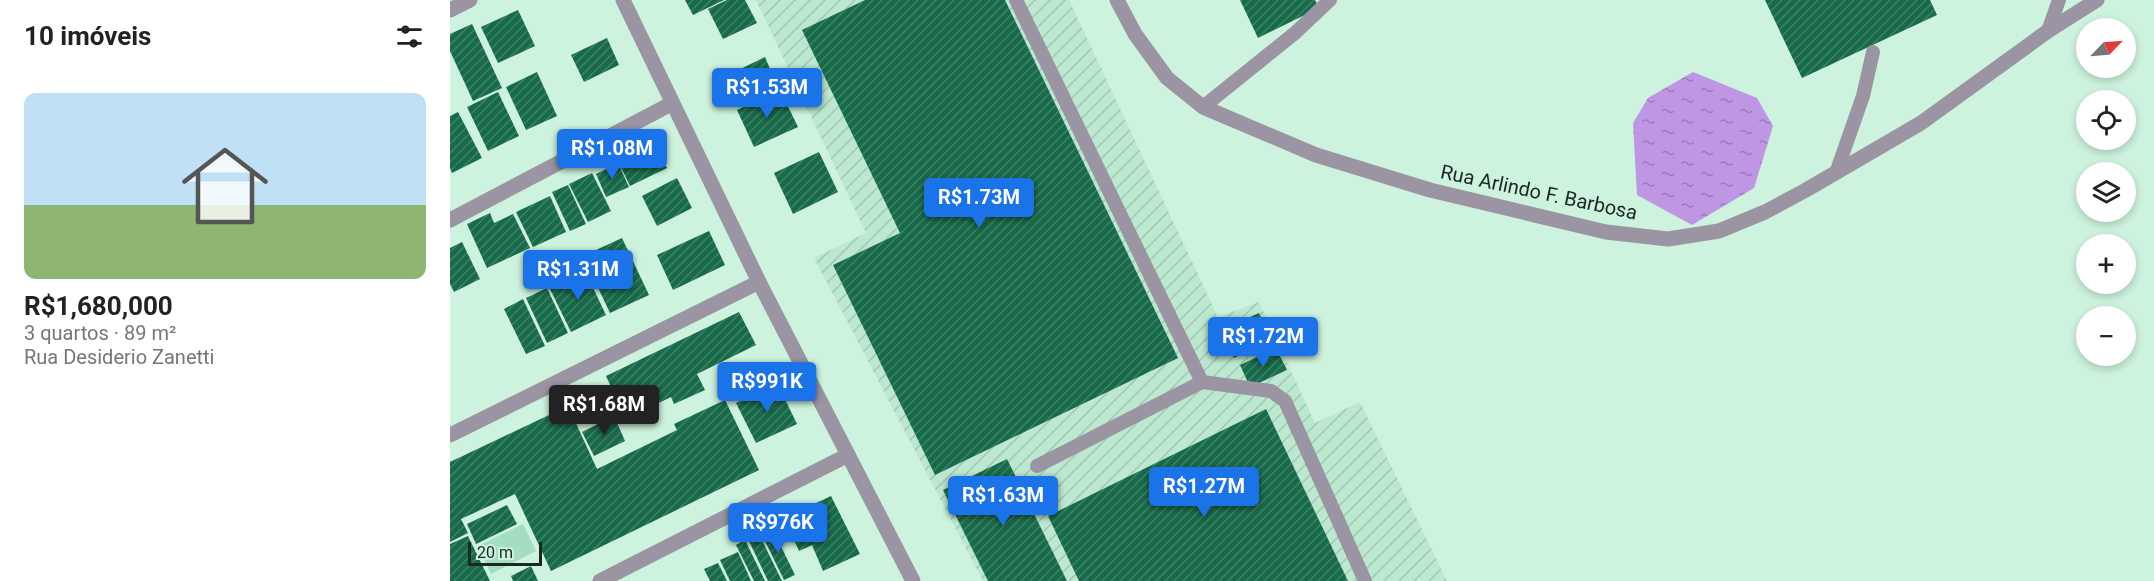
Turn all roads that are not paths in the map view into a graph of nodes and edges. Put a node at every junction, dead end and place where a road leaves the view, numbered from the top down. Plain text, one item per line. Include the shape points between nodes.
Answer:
1 (470, 0) edge
2 (623, 0) edge
3 (1016, 0) edge
4 (1117, 0) edge
5 (1330, 0) edge
6 (2059, 0) edge
7 (2097, 0) edge
8 (450, 10) edge
9 (2048, 31) junction
10 (1873, 52) dead end
11 (671, 104) junction
12 (1203, 107) junction
13 (1836, 173) junction
14 (450, 220) edge
15 (759, 282) junction
16 (1202, 382) junction
17 (450, 435) edge
18 (848, 455) junction
19 (1037, 466) dead end
20 (600, 581) edge
21 (913, 581) edge
22 (1365, 581) edge

1 - 8 street
2 - 11 street
3 - 16 lane
4 - 12 street, Rua Arlindo F. Barbosa via 1135,34 1167,78
5 - 12 lane
6 - 9 lane
7 - 9 street, Rua Arlindo F. Barbosa
9 - 13 street, Rua Arlindo F. Barbosa via 1921,123
10 - 13 lane via 1863,96
11 - 14 street
11 - 15 street
12 - 13 street, Rua Arlindo F. Barbosa via 1316,155 1430,190 1606,232 1658,238 1719,231 1765,212
15 - 17 street
15 - 18 street
16 - 19 lane
16 - 22 lane via 1270,391 1285,401
18 - 20 street
18 - 21 street

